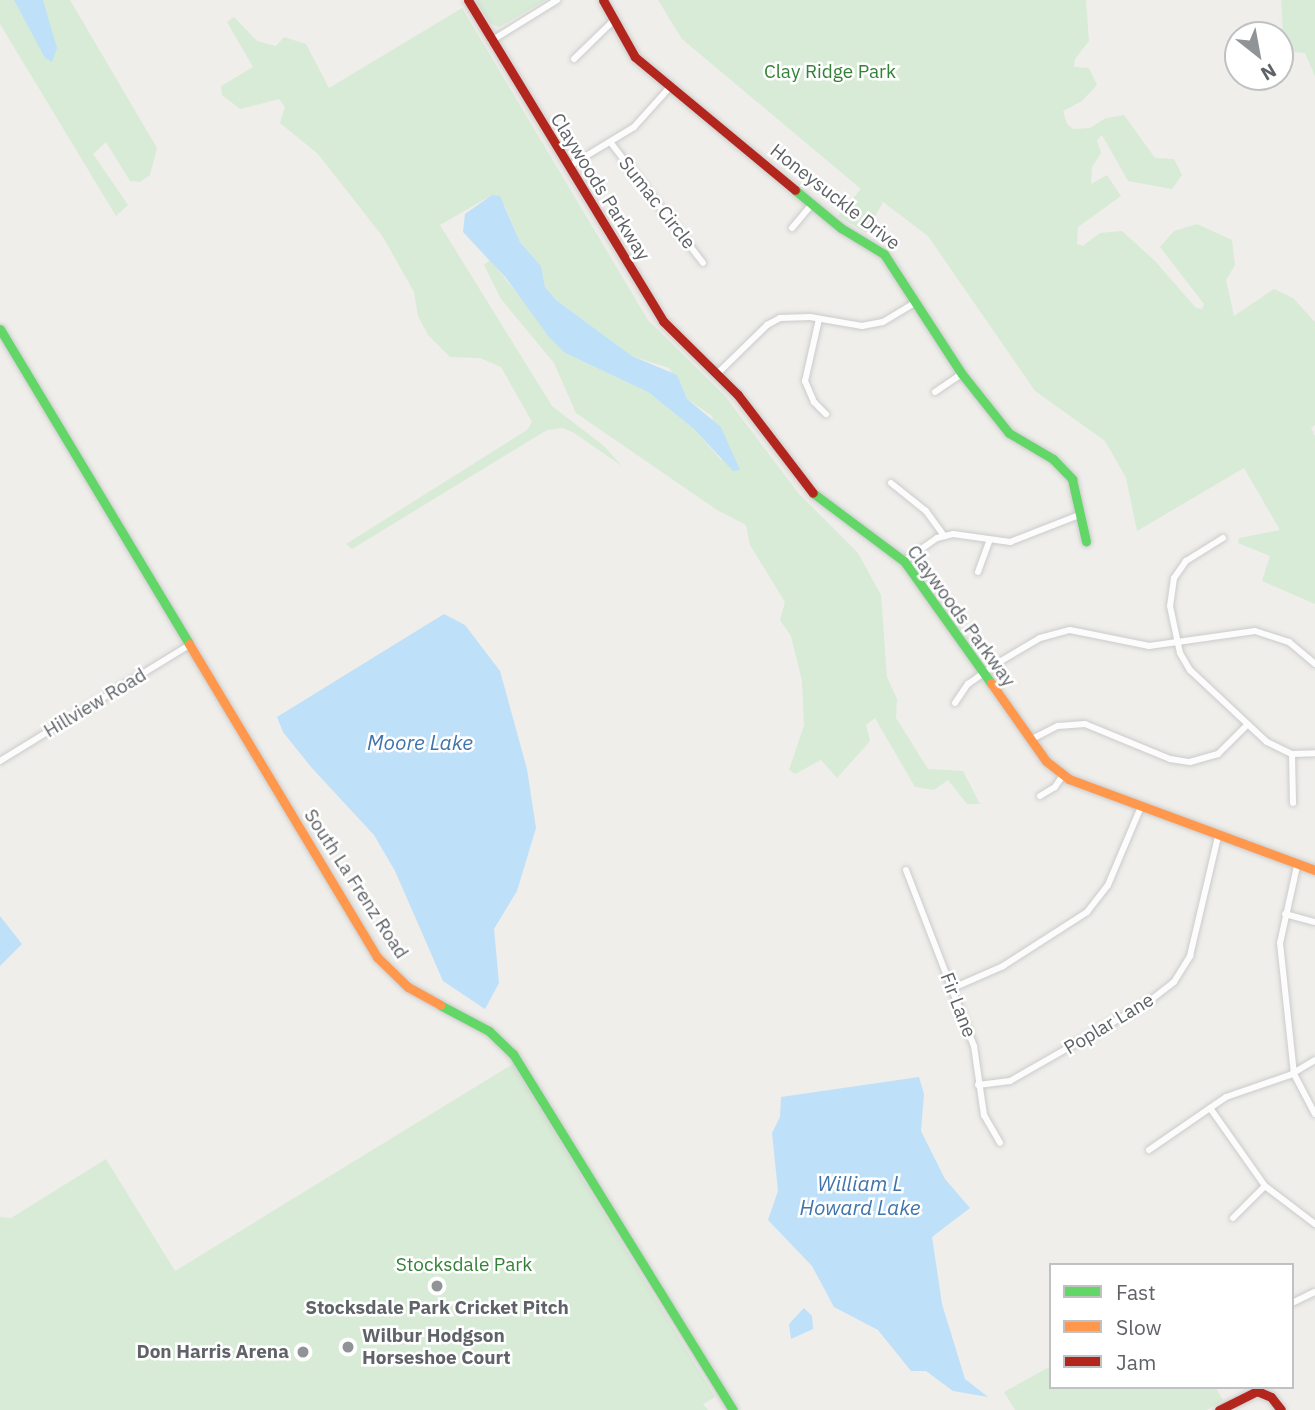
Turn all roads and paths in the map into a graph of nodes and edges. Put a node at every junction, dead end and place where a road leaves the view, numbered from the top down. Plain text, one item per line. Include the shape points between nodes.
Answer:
1 (468, 0) edge
2 (557, 0) edge
3 (603, 0) edge
4 (613, 21) junction
5 (491, 41) junction
6 (574, 59) dead end
7 (670, 87) junction
8 (611, 143) junction
9 (567, 168) junction
10 (812, 204) junction
11 (792, 228) dead end
12 (703, 263) dead end
13 (918, 301) junction
14 (819, 319) junction
15 (0, 329) edge
16 (717, 374) junction
17 (962, 374) junction
18 (935, 392) dead end
19 (825, 414) dead end
20 (891, 483) dead end
21 (1082, 514) junction
22 (944, 536) junction
23 (1223, 538) dead end
24 (989, 541) junction
25 (1086, 541) dead end
26 (904, 561) junction
27 (978, 572) dead end
28 (1177, 642) junction
29 (189, 645) junction
30 (1315, 664) edge
31 (982, 674) junction
32 (955, 703) dead end
33 (1248, 724) junction
34 (1029, 741) junction
35 (1315, 753) edge
36 (1292, 754) junction
37 (0, 761) edge
38 (1063, 775) junction
39 (1040, 796) dead end
40 (1293, 803) dead end
41 (1141, 807) junction
42 (1218, 837) junction
43 (1297, 866) junction
44 (906, 870) dead end
45 (1315, 870) edge
46 (1284, 914) junction
47 (1315, 922) edge
48 (953, 988) junction
49 (1315, 1060) edge
50 (1294, 1074) junction
51 (978, 1085) junction
52 (1210, 1108) junction
53 (1315, 1114) edge
54 (1000, 1143) dead end
55 (1149, 1150) dead end
56 (1265, 1186) junction
57 (1233, 1219) dead end
58 (1315, 1224) edge
59 (1315, 1292) edge
60 (1294, 1302) edge
61 (733, 1410) edge
62 (1219, 1410) edge
63 (1281, 1410) edge

1 - 5 street, Claywoods Parkway
2 - 5 street
3 - 4 street, Honeysuckle Drive
4 - 6 street
4 - 7 street, Honeysuckle Drive via 635,57
5 - 9 street, Claywoods Parkway
7 - 8 street via 634,127
7 - 10 street, Honeysuckle Drive
8 - 9 street
8 - 12 street, Sumac Circle
9 - 16 street, Claywoods Parkway via 663,321
10 - 11 street
10 - 13 street, Honeysuckle Drive via 884,254
13 - 14 street via 883,322 862,326
13 - 17 street, Honeysuckle Drive
14 - 16 street via 794,316 773,321
14 - 19 street via 806,381 814,402
15 - 29 street, South La Frenz Road
16 - 26 street, Claywoods Parkway via 814,494
17 - 18 street
17 - 21 street, Honeysuckle Drive via 1009,433 1063,468 1072,479
20 - 22 street via 926,511
21 - 24 street via 1010,542
21 - 25 street, Honeysuckle Drive
22 - 24 street
22 - 26 street
23 - 28 street via 1194,554 1174,578 1170,606
24 - 27 street
26 - 31 street, Claywoods Parkway
28 - 30 street via 1255,631 1289,642
28 - 31 street via 1149,646 1088,632 1059,631
28 - 33 street via 1190,670
29 - 37 street, Hillview Road
29 - 61 street, South La Frenz Road via 377,957 408,988 489,1031 513,1054
31 - 32 street
31 - 34 street, Claywoods Parkway
33 - 34 street via 1217,754 1190,762 1170,760 1085,724 1058,726
33 - 36 street via 1274,747
34 - 38 street, Claywoods Parkway
35 - 36 street
36 - 40 street
38 - 39 street
38 - 41 street, Claywoods Parkway
41 - 42 street, Claywoods Parkway
41 - 48 street via 1108,885 1087,912 1003,966
42 - 43 street, Claywoods Parkway
42 - 51 street, Poplar Lane via 1190,956 1174,982 1147,1003 1010,1081
43 - 45 street, Claywoods Parkway
43 - 46 street
44 - 48 street, Fir Lane
46 - 47 street
46 - 50 street via 1280,943
48 - 51 street, Fir Lane via 974,1046
49 - 50 street
50 - 52 street via 1237,1092
50 - 53 street
51 - 54 street, Fir Lane via 984,1115
52 - 55 street
52 - 56 street
56 - 57 street
56 - 58 street
59 - 60 street
62 - 63 street via 1258,1391 1271,1397

